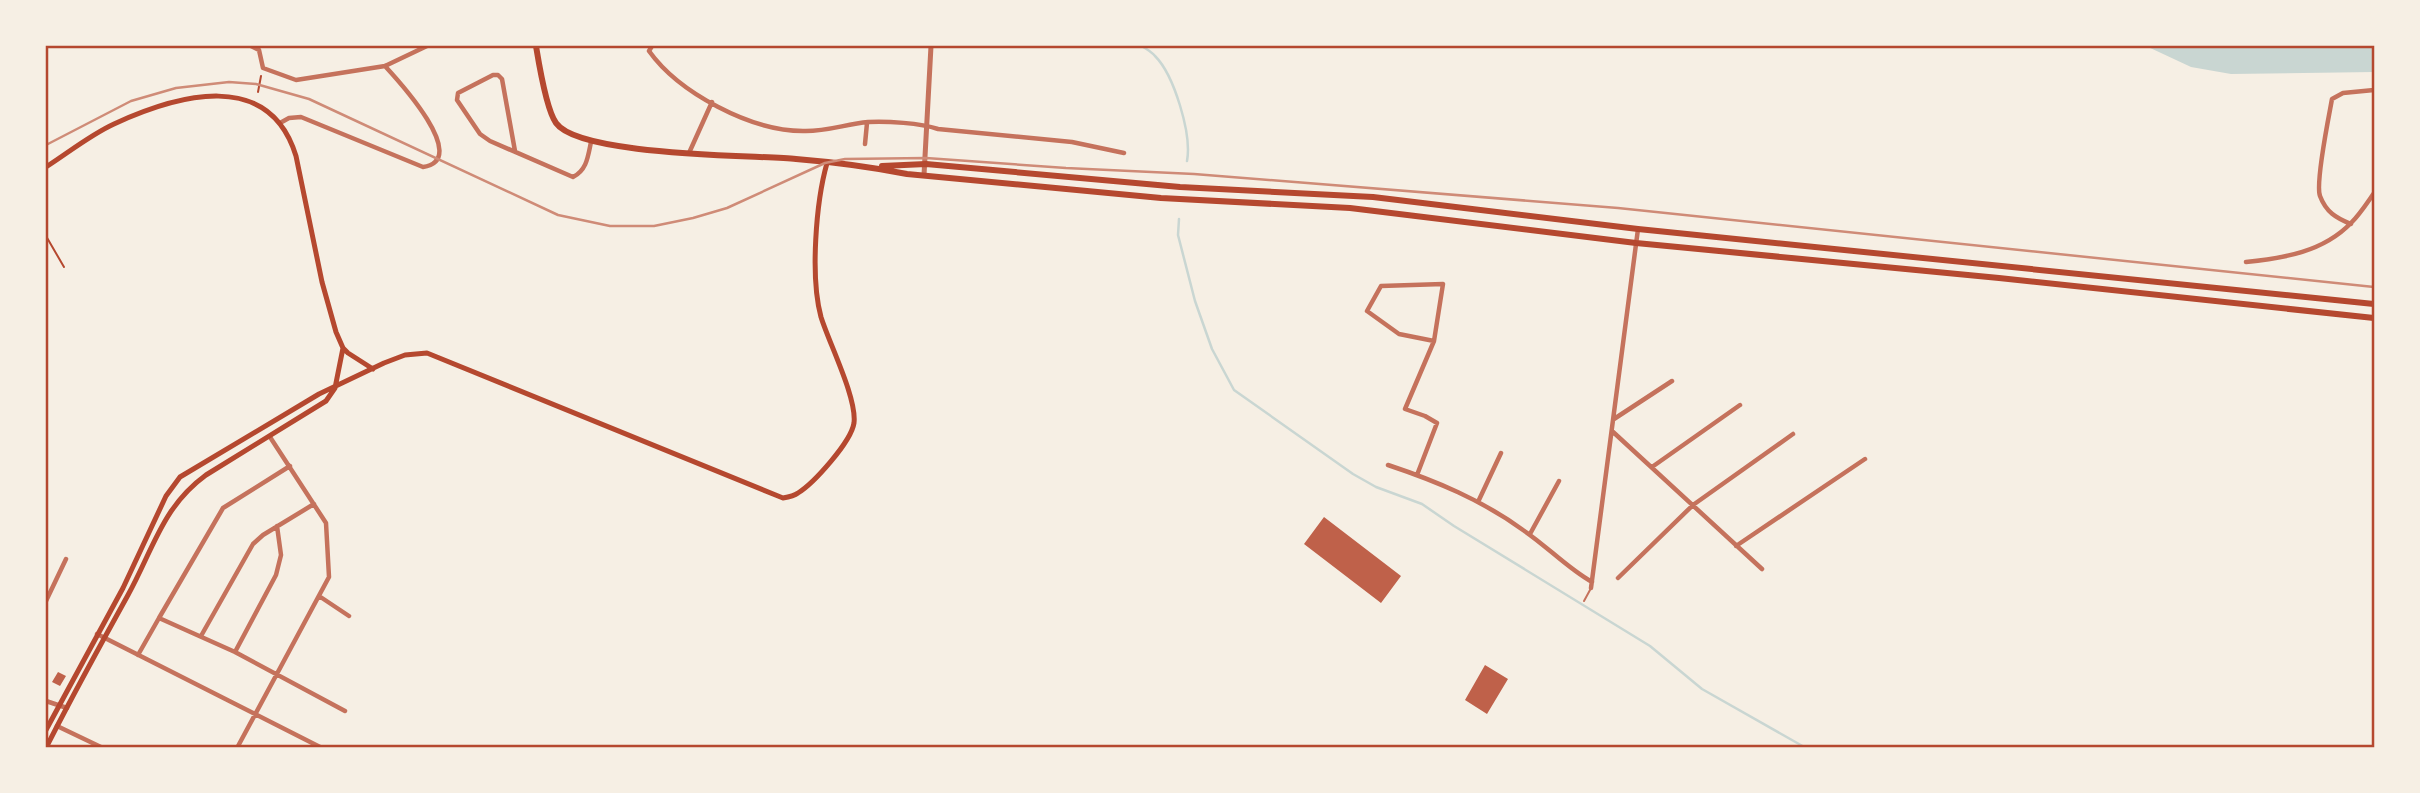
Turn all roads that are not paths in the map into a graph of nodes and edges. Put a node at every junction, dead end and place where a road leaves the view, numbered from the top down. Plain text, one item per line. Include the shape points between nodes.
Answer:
1 (251, 46) edge
2 (427, 46) edge
3 (536, 46) edge
4 (652, 46) edge
5 (931, 46) edge
6 (385, 66) junction
7 (2375, 90) edge
8 (712, 102) junction
9 (280, 122) junction
10 (868, 122) junction
11 (928, 126) junction
12 (591, 142) junction
13 (865, 144) dead end
14 (515, 151) junction
15 (689, 153) junction
16 (1124, 153) dead end
17 (827, 163) junction
18 (926, 164) junction
19 (46, 167) edge
20 (874, 167) junction
21 (924, 175) junction
22 (2375, 193) edge
23 (2351, 224) junction
24 (1638, 229) junction
25 (1636, 243) junction
26 (2246, 262) dead end
27 (2375, 304) edge
28 (2375, 318) edge
29 (1434, 341) junction
30 (343, 348) junction
31 (373, 369) junction
32 (1672, 380) dead end
33 (335, 388) junction
34 (1740, 405) dead end
35 (1613, 419) junction
36 (1612, 430) junction
37 (1793, 434) dead end
38 (270, 436) junction
39 (1501, 453) dead end
40 (1865, 459) dead end
41 (1388, 465) dead end
42 (290, 466) junction
43 (1652, 467) junction
44 (1417, 475) junction
45 (1559, 481) dead end
46 (1478, 502) junction
47 (314, 504) junction
48 (1693, 505) junction
49 (277, 526) junction
50 (1530, 534) junction
51 (1736, 546) junction
52 (66, 559) dead end
53 (1762, 569) dead end
54 (1618, 578) dead end
55 (1592, 582) junction
56 (1591, 588) joint
57 (319, 596) junction
58 (46, 601) edge
59 (1584, 601) dead end
60 (349, 616) dead end
61 (159, 618) junction
62 (100, 636) junction
63 (201, 636) junction
64 (235, 652) junction
65 (138, 655) junction
66 (276, 674) junction
67 (46, 701) edge
68 (58, 705) junction
69 (67, 708) junction
70 (345, 711) dead end
71 (256, 713) junction
72 (57, 726) junction
73 (46, 730) edge
74 (46, 747) edge
75 (103, 747) edge
76 (237, 747) edge
77 (323, 747) edge

1 - 6 street via 259,50 263,70 296,80
2 - 6 street
3 - 12 main road via 556,123
4 - 8 street via 649,51 673,79
5 - 11 street
6 - 9 street via 432,128 440,149 432,165 424,167 301,117
7 - 23 street via 2343,93 2332,99 2318,193 2335,218
8 - 10 street via 751,122 804,132
8 - 15 street
9 - 19 main road via 240,97 200,97 160,106 112,125
9 - 30 main road via 296,156 322,282
10 - 11 street
10 - 13 street
11 - 16 street via 1072,142
11 - 18 street
12 - 14 street via 581,173 573,177
12 - 15 main road
14 - 14 street via 502,79 493,75 458,93 457,100 480,134
15 - 17 main road
17 - 20 main road
17 - 31 main road via 820,196 816,277 821,315 851,402 854,424 844,445 796,495 783,498 427,353 405,355
18 - 20 main road
18 - 21 street
18 - 24 main road via 1180,187 1373,197
20 - 21 main road
21 - 25 main road via 1176,200 1350,208
22 - 23 street
23 - 26 street via 2308,252
24 - 25 street
24 - 27 main road
25 - 28 main road
25 - 35 street
29 - 29 street via 1443,284 1381,286 1367,312 1399,334
29 - 44 street via 1405,409 1437,423
30 - 31 main road
30 - 33 main road
31 - 33 main road
32 - 35 street
33 - 38 main road via 326,401
33 - 62 main road via 180,477 166,496
34 - 43 street
35 - 36 street
36 - 43 street
36 - 55 street
37 - 48 street
38 - 42 street
38 - 62 main road via 187,488 170,510 130,592
39 - 46 street
40 - 51 street
41 - 44 street
42 - 47 street
42 - 61 street via 223,508
43 - 48 street
44 - 46 street
45 - 50 street
46 - 50 street
47 - 49 street
47 - 57 street via 326,523 329,546 329,577
48 - 51 street
48 - 54 street
49 - 63 street via 253,544
49 - 64 street via 281,555 276,575
50 - 55 street
51 - 53 street
52 - 58 street
55 - 56 street
56 - 59 lane
57 - 60 street
57 - 66 street
61 - 63 street
61 - 65 street
62 - 65 street
62 - 68 main road
62 - 69 main road
63 - 64 street
64 - 66 street
65 - 71 street
66 - 70 street
66 - 71 street
67 - 68 street
68 - 69 street
68 - 73 main road
69 - 72 main road
71 - 76 street
71 - 77 street
72 - 74 main road
72 - 75 street

